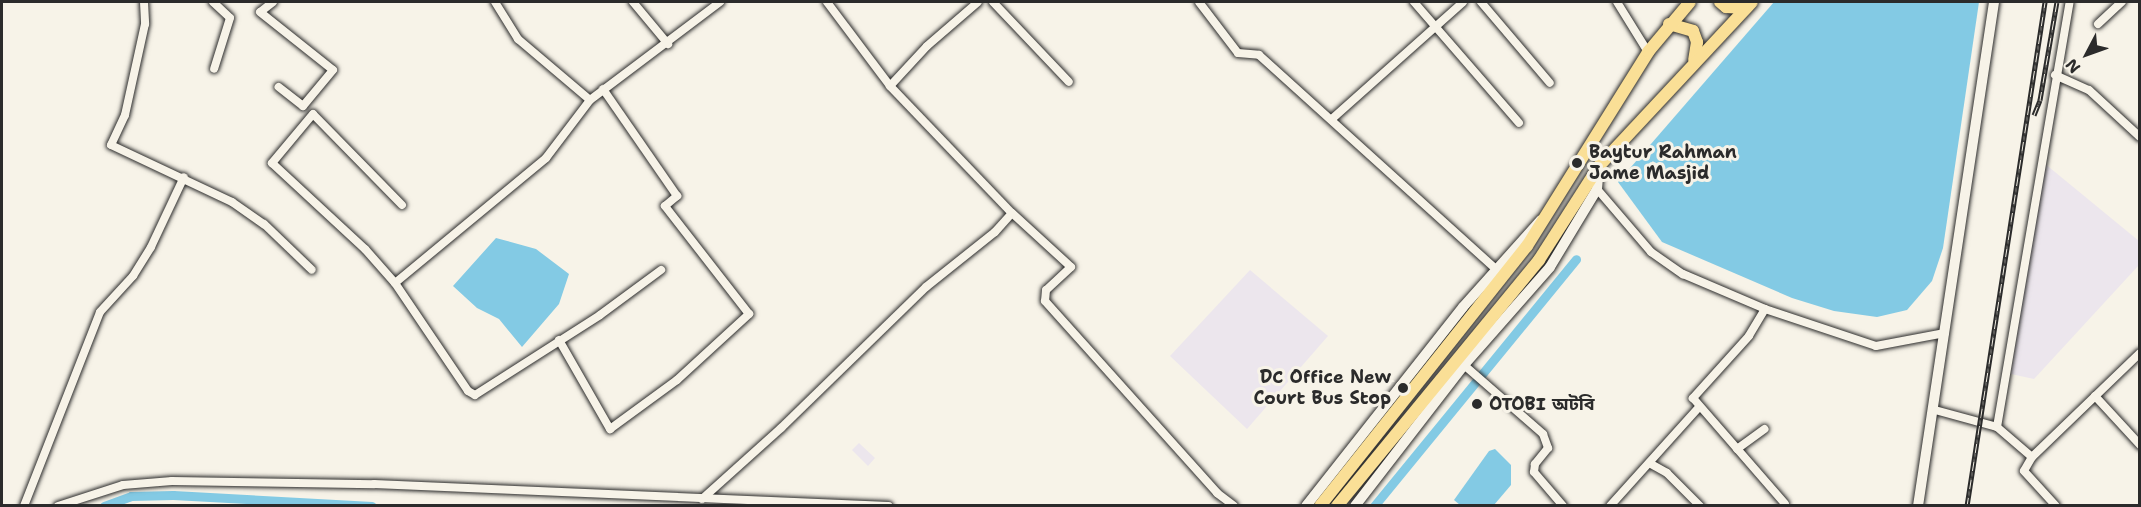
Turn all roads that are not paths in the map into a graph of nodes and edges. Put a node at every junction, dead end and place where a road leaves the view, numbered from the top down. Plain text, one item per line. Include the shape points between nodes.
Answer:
1 (144, 2) edge
2 (213, 2) edge
3 (273, 2) edge
4 (495, 2) edge
5 (633, 2) edge
6 (720, 2) edge
7 (827, 2) edge
8 (978, 2) edge
9 (993, 2) edge
10 (1199, 2) edge
11 (1414, 2) edge
12 (1463, 2) edge
13 (1481, 2) edge
14 (1617, 2) edge
15 (1690, 2) edge
16 (1720, 2) edge
17 (1994, 2) edge
18 (2070, 2) edge
19 (2122, 2) edge
20 (1748, 5) edge
21 (1669, 24) junction
22 (2098, 24) dead end
23 (1435, 28) junction
24 (668, 44) junction
25 (1648, 52) junction
26 (1694, 60) junction
27 (214, 69) dead end
28 (2055, 75) junction
29 (1069, 82) dead end
30 (1550, 83) dead end
31 (890, 86) junction
32 (279, 87) dead end
33 (603, 89) junction
34 (590, 100) junction
35 (1333, 118) junction
36 (1519, 123) dead end
37 (2139, 137) edge
38 (1599, 166) junction
39 (184, 177) junction
40 (1597, 189) junction
41 (402, 205) dead end
42 (1012, 213) junction
43 (1549, 214) junction
44 (312, 270) dead end
45 (661, 270) dead end
46 (1497, 270) junction
47 (395, 283) junction
48 (1765, 309) junction
49 (1945, 333) junction
50 (559, 340) junction
51 (2139, 353) edge
52 (1468, 369) junction
53 (2095, 396) junction
54 (1699, 407) junction
55 (1935, 410) junction
56 (1997, 427) junction
57 (1765, 429) dead end
58 (2139, 445) edge
59 (1737, 449) junction
60 (2032, 457) junction
61 (1651, 464) junction
62 (702, 499) junction
63 (1785, 504) dead end
64 (1355, 505) edge
65 (24, 506) edge
66 (58, 506) edge
67 (889, 506) edge
68 (1234, 506) edge
69 (1306, 506) edge
70 (1320, 506) edge
71 (1337, 506) edge
72 (1563, 506) edge
73 (1610, 506) edge
74 (1700, 506) edge
75 (1918, 506) edge
76 (2056, 506) edge

1 - 39 street via 145,24 132,86 125,115 111,145
2 - 27 street via 230,18
3 - 32 street via 260,12 333,70 303,106
4 - 34 street via 518,39
5 - 24 street
6 - 24 street
7 - 31 street
8 - 31 street via 927,46
9 - 29 street
10 - 35 street via 1238,53 1259,55
11 - 23 street
12 - 23 street
13 - 30 street
14 - 25 street
15 - 21 main road
16 - 20 main road via 1726,8
17 - 49 street
18 - 28 street
19 - 22 street
20 - 26 main road
21 - 25 main road
21 - 26 main road via 1693,31 1697,42
23 - 35 street
23 - 36 street
24 - 33 street
25 - 43 main road
26 - 38 main road
28 - 37 street via 2089,90
28 - 56 street
31 - 42 street
33 - 34 street
33 - 50 street via 676,196 665,206 749,314 677,380 610,429
34 - 47 street via 546,158
35 - 46 street
38 - 40 street
38 - 71 main road via 1539,260
39 - 44 street via 264,224
39 - 65 street via 133,276 100,312
40 - 48 street via 1651,252 1683,274
40 - 52 street via 1550,267
41 - 47 street via 313,114 272,163
42 - 62 street via 995,232 926,287
42 - 68 street via 1071,267 1046,290 1045,301 1217,493
43 - 46 street via 1533,226
43 - 70 main road
45 - 50 street
46 - 69 street
47 - 50 street via 468,391 475,395
48 - 49 street via 1876,346
48 - 54 street via 1749,336 1694,396
49 - 55 street
51 - 53 street
52 - 64 street
52 - 72 street via 1517,407 1548,441 1534,472
53 - 58 street
53 - 60 street
54 - 59 street
54 - 61 street
55 - 56 street
55 - 75 street
56 - 60 street
57 - 59 street
59 - 63 street
60 - 76 street via 2024,471
61 - 73 street
61 - 74 street via 1667,473
62 - 66 street via 374,484 172,481 123,485
62 - 67 street

